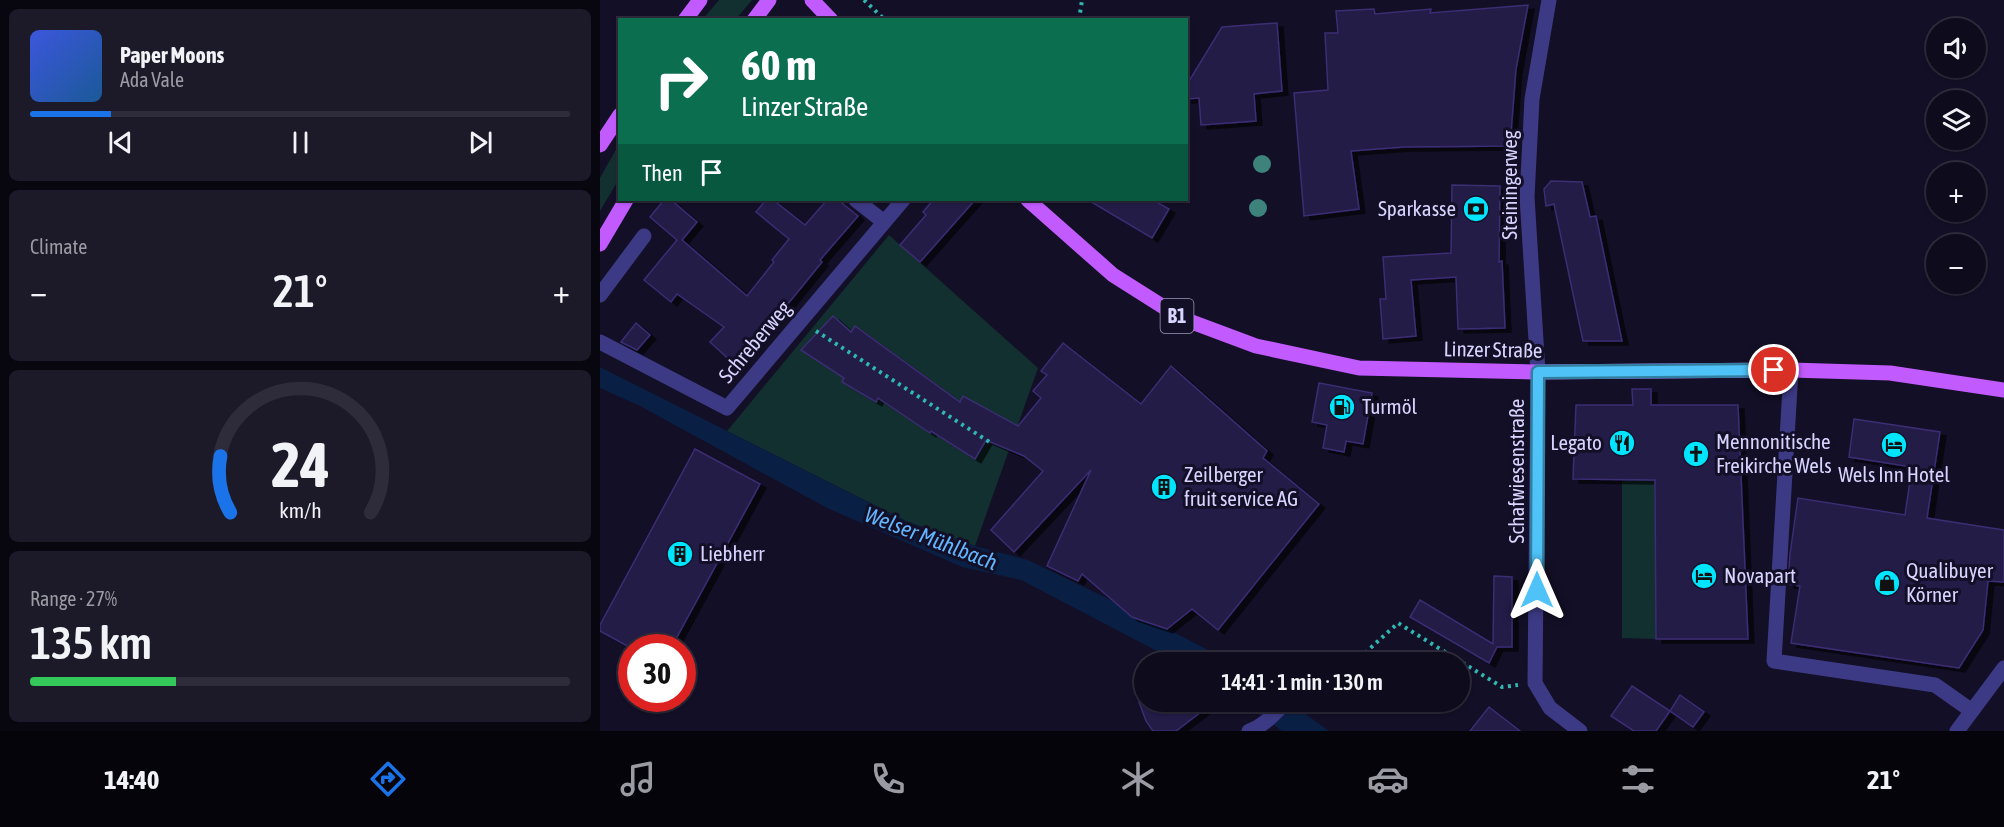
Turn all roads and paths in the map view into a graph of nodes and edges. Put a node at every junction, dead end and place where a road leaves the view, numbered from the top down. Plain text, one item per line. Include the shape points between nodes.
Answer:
1 (700, 0) edge
2 (769, 0) edge
3 (812, 0) edge
4 (864, 0) edge
5 (1082, 0) edge
6 (1549, 0) edge
7 (686, 18) edge
8 (756, 18) edge
9 (829, 18) edge
10 (883, 18) edge
11 (1079, 18) edge
12 (618, 118) edge
13 (600, 145) edge
14 (625, 201) edge
15 (857, 201) edge
16 (902, 201) edge
17 (1029, 201) edge
18 (884, 222) junction
19 (644, 236) dead end
20 (600, 244) edge
21 (600, 295) edge
22 (801, 321) junction
23 (600, 342) edge
24 (1791, 370) junction
25 (1538, 372) junction
26 (2004, 390) edge
27 (991, 443) dead end
28 (1366, 652) edge
29 (1445, 652) edge
30 (1470, 667) edge
31 (2004, 668) edge
32 (1535, 682) junction
33 (1972, 711) junction
34 (1276, 712) edge
35 (1249, 731) edge
36 (1580, 731) edge
37 (1957, 731) edge

1 - 7 main road
2 - 8 main road
3 - 9 main road
4 - 10 path
5 - 11 path
6 - 25 street, Steiningerweg via 1532,99 1527,197
12 - 13 main road
14 - 20 main road
15 - 18 street
16 - 18 street, Schreberweg
17 - 25 main road, Linzer Straße / B1 via 1113,275 1180,318 1256,346 1359,368
18 - 22 street, Schreberweg
19 - 21 street
22 - 23 street, Schreberweg via 727,408
22 - 27 path
24 - 25 main road, Linzer Straße / B1
24 - 26 main road, Linzer Straße / B1 via 1890,373
24 - 33 street via 1774,661 1935,685
25 - 32 street, Schafwiesenstraße
28 - 29 path via 1398,623
30 - 32 path via 1502,687
31 - 33 street
32 - 36 street via 1550,708
33 - 37 street
34 - 35 street

